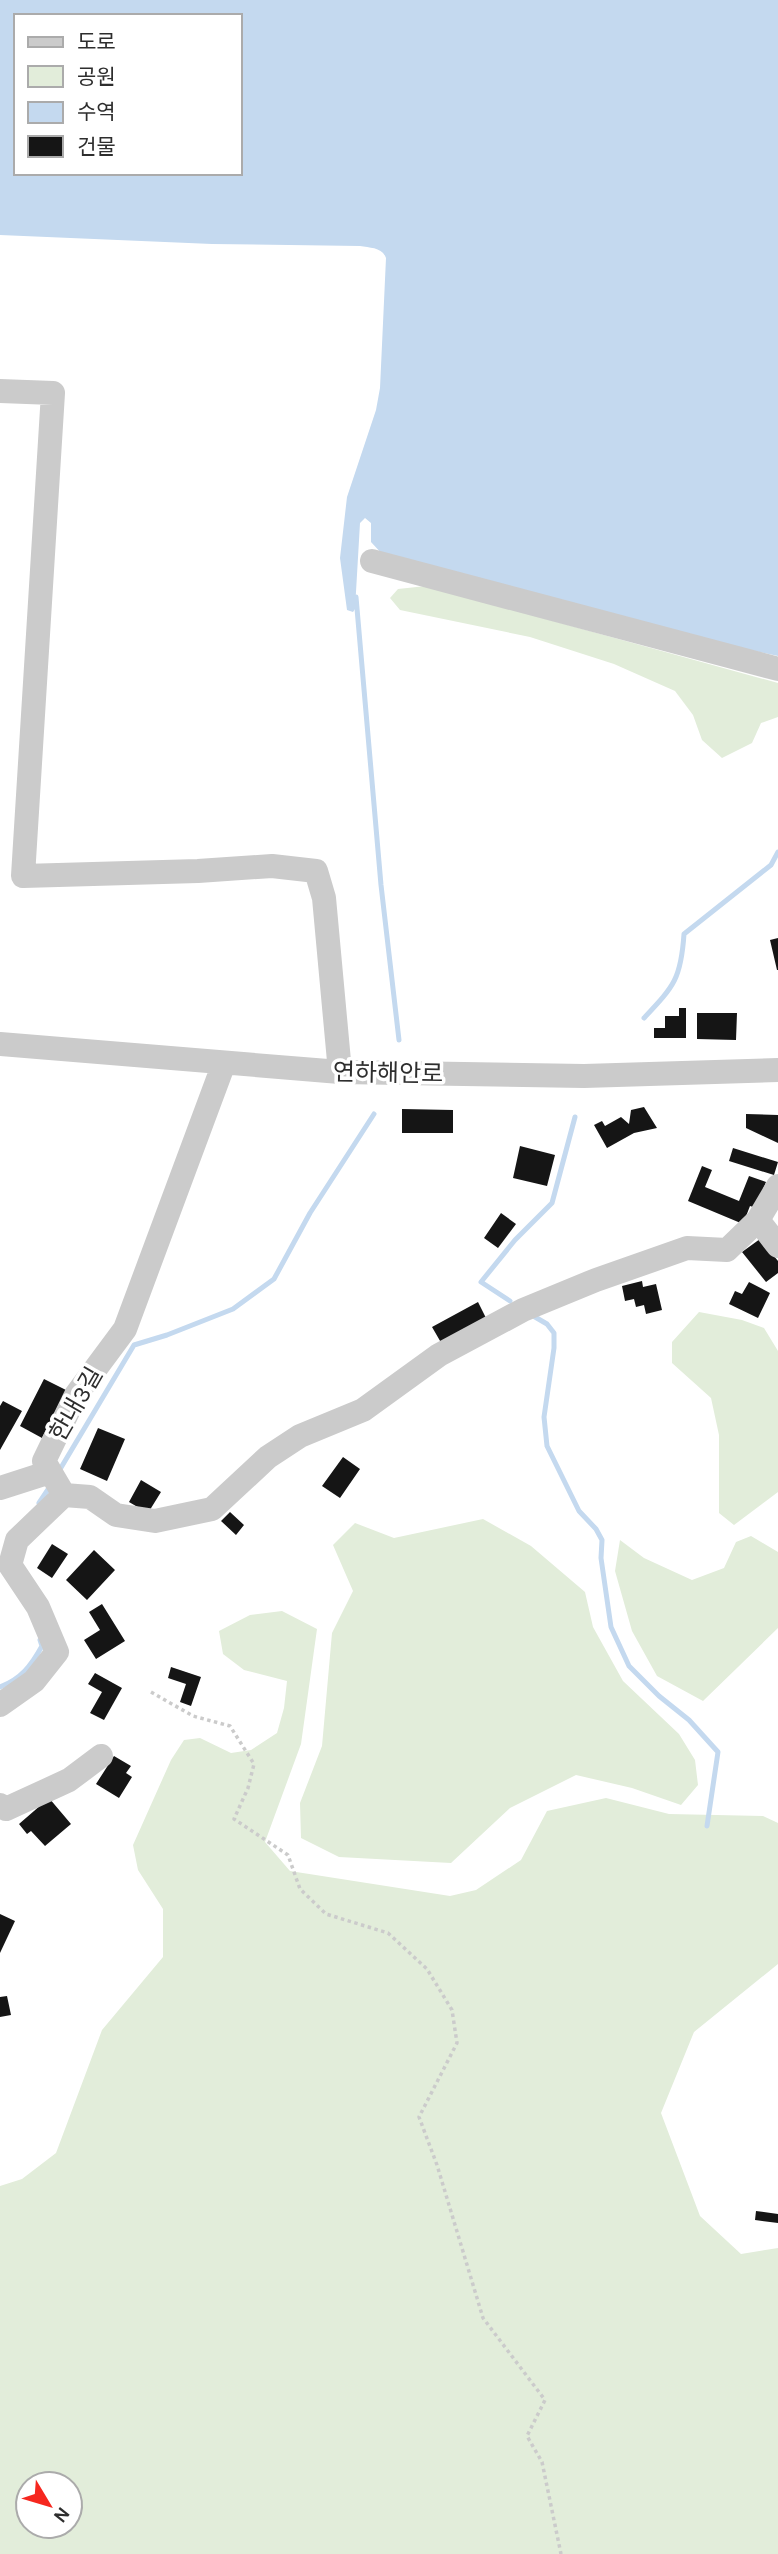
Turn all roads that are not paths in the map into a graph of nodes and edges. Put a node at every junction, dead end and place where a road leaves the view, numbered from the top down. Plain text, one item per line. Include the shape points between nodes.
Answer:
1 (0, 391) edge
2 (372, 561) dead end
3 (778, 669) edge
4 (0, 1044) edge
5 (223, 1063) junction
6 (778, 1070) edge
7 (340, 1072) junction
8 (778, 1186) edge
9 (758, 1220) junction
10 (778, 1246) edge
11 (50, 1472) junction
12 (0, 1488) edge
13 (64, 1495) junction
14 (6, 1554) edge
15 (0, 1705) edge
16 (101, 1756) dead end
17 (0, 1805) edge

1 - 7 street via 53,393 23,876 272,866 316,871 324,898
2 - 3 street
4 - 5 street, 연하해안로
5 - 7 street, 연하해안로
5 - 11 street, 한내3길 via 125,1329 76,1395 44,1461
6 - 7 street, 연하해안로 via 584,1076
8 - 9 street
9 - 10 street
9 - 13 street via 727,1250 687,1248 596,1280 523,1310 439,1354 363,1410 300,1436 268,1457 212,1509 155,1521 116,1515 90,1497
11 - 12 street
11 - 13 street, 한내3길
13 - 14 street
14 - 15 street via 38,1607 57,1652 34,1681
16 - 17 street via 69,1780 6,1809

